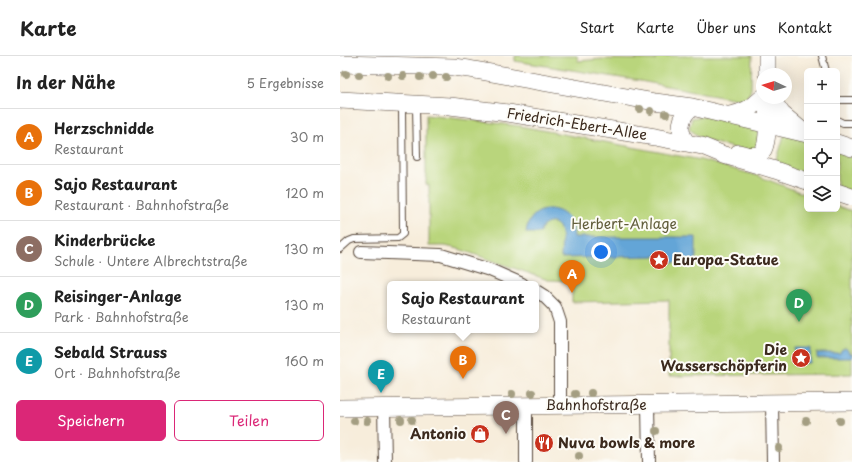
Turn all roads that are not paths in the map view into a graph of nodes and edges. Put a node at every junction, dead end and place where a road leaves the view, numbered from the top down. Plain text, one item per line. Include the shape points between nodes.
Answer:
1 (767, 56) edge
2 (822, 56) edge
3 (340, 64) edge
4 (767, 68) edge
5 (825, 68) edge
6 (340, 100) edge
7 (840, 100) edge
8 (852, 100) edge
9 (409, 104) junction
10 (756, 104) edge
11 (767, 104) edge
12 (775, 104) edge
13 (692, 107) junction
14 (729, 115) junction
15 (840, 122) edge
16 (852, 123) edge
17 (767, 124) junction
18 (804, 131) edge
19 (804, 133) edge
20 (840, 144) edge
21 (695, 145) junction
22 (852, 148) edge
23 (417, 157) dead end
24 (804, 180) edge
25 (840, 193) edge
26 (852, 197) edge
27 (340, 249) edge
28 (362, 252) dead end
29 (515, 281) edge
30 (539, 293) edge
31 (852, 402) edge
32 (772, 403) junction
33 (648, 404) junction
34 (526, 405) junction
35 (560, 405) junction
36 (384, 406) junction
37 (340, 408) edge
38 (385, 462) edge
39 (526, 462) edge
40 (649, 462) edge
41 (773, 462) edge

1 - 4 street
2 - 5 lane
3 - 13 street via 454,67
6 - 9 street, Friedrich-Ebert-Allee
7 - 8 lane
9 - 21 street, Friedrich-Ebert-Allee via 508,113
9 - 23 lane
9 - 27 lane via 403,234 398,238 354,239
10 - 14 street via 752,108
11 - 17 street
12 - 18 street via 782,114
13 - 14 street
13 - 21 street via 685,114 681,127 682,136
14 - 17 street
15 - 16 lane
17 - 19 street
17 - 21 street via 764,149 759,154 750,156
20 - 22 street
21 - 24 street, Friedrich-Ebert-Allee
25 - 26 street
28 - 29 street via 441,254
30 - 35 street via 551,302 560,322
31 - 32 street, Bahnhofstraße
32 - 33 street, Bahnhofstraße
32 - 41 street
33 - 35 street, Bahnhofstraße
33 - 40 street
34 - 35 street, Bahnhofstraße
34 - 36 street, Bahnhofstraße
34 - 39 street
36 - 37 street, Bahnhofstraße
36 - 38 street

